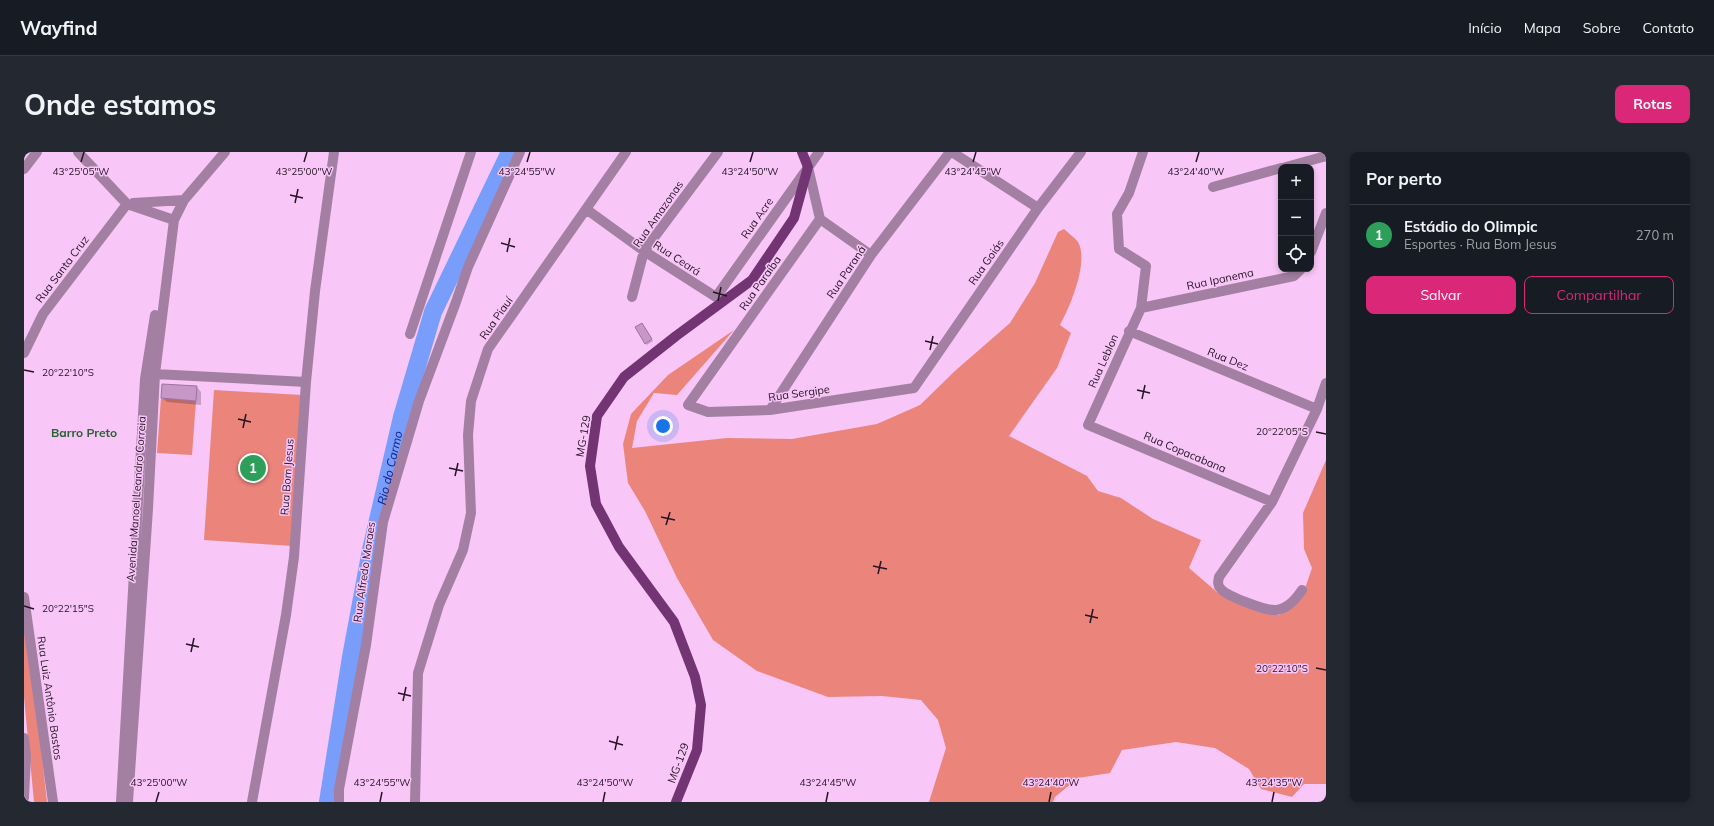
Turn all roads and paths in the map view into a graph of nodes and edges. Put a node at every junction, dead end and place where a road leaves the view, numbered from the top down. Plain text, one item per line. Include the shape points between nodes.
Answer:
1 (37, 152) edge
2 (78, 152) edge
3 (225, 152) edge
4 (334, 152) edge
5 (471, 152) edge
6 (520, 152) edge
7 (626, 152) edge
8 (718, 152) edge
9 (802, 152) edge
10 (819, 152) edge
11 (951, 152) edge
12 (1081, 152) edge
13 (1143, 152) edge
14 (1326, 156) edge
15 (1297, 164) edge
16 (808, 167) junction
17 (1278, 169) edge
18 (24, 170) edge
19 (1213, 187) dead end
20 (184, 200) junction
21 (126, 204) junction
22 (1038, 208) junction
23 (586, 210) junction
24 (1326, 212) edge
25 (172, 219) junction
26 (820, 219) junction
27 (1314, 244) edge
28 (644, 251) junction
29 (871, 255) junction
30 (1298, 272) edge
31 (632, 297) dead end
32 (716, 297) joint
33 (1141, 308) junction
34 (1129, 331) junction
35 (410, 334) dead end
36 (24, 353) edge
37 (155, 374) junction
38 (306, 382) junction
39 (1326, 383) edge
40 (914, 388) joint
41 (688, 405) joint
42 (1317, 409) junction
43 (770, 410) junction
44 (1088, 425) joint
45 (1272, 502) junction
46 (1302, 590) dead end
47 (24, 597) edge
48 (24, 738) edge
49 (25, 756) edge
50 (24, 798) edge
51 (53, 802) edge
52 (121, 802) edge
53 (128, 802) edge
54 (252, 802) edge
55 (339, 802) edge
56 (415, 802) edge
57 (676, 802) edge

1 - 18 street
2 - 21 street
3 - 20 street, Avenida Manoel Leandro Correia
4 - 38 street, Rua Bom Jesus via 315,291
5 - 35 street
6 - 55 street, Rua Alfredo Moraes via 468,267 418,400 383,522 366,645 339,789
7 - 23 street, Rua Piauí
8 - 28 street, Rua Amazonas
9 - 16 main road
10 - 16 street, Rua Acre
11 - 22 street
11 - 29 street, Rua Paraná
12 - 22 street, Rua Goiás
13 - 33 street via 1129,192 1116,214 1119,249 1146,266
14 - 15 street
16 - 26 street
16 - 32 street, Rua Acre
16 - 57 main road, MG-129 / MG-129 via 794,218 752,280 624,377 597,416 590,466 596,504 620,547 674,622 695,677 701,705 697,750
17 - 19 street
20 - 21 street
20 - 25 street, Avenida Manoel Leandro Correia
21 - 25 street
21 - 36 street, Rua Santa Cruz via 43,314
22 - 40 street, Rua Goiás
23 - 28 street, Rua Ceará
23 - 56 street, Rua Piauí via 488,349 471,401 468,435 471,513 463,550 439,605 418,673
24 - 27 street
25 - 37 street, Avenida Manoel Leandro Correia
25 - 52 street via 145,379
26 - 29 street
26 - 41 street, Rua Paraíba
28 - 31 street, Rua Amazonas
28 - 32 street, Rua Ceará
29 - 43 street, Rua Paraná
30 - 33 street, Rua Ipanema via 1294,276
33 - 34 street, Rua Leblon
34 - 42 street, Rua Dez
34 - 44 street, Rua Leblon
37 - 38 street
37 - 53 street, Avenida Manoel Leandro Correia
38 - 54 street, Rua Bom Jesus via 294,557 285,622
39 - 42 street
40 - 43 street, Rua Sergipe
41 - 43 street, Rua Sergipe via 708,412
42 - 45 street
44 - 45 street, Rua Copacabana
45 - 46 street via 1219,577 1218,584 1228,594 1276,610 1295,600
47 - 51 street, Rua Luiz Antônio Bastos
48 - 49 street
49 - 50 street

